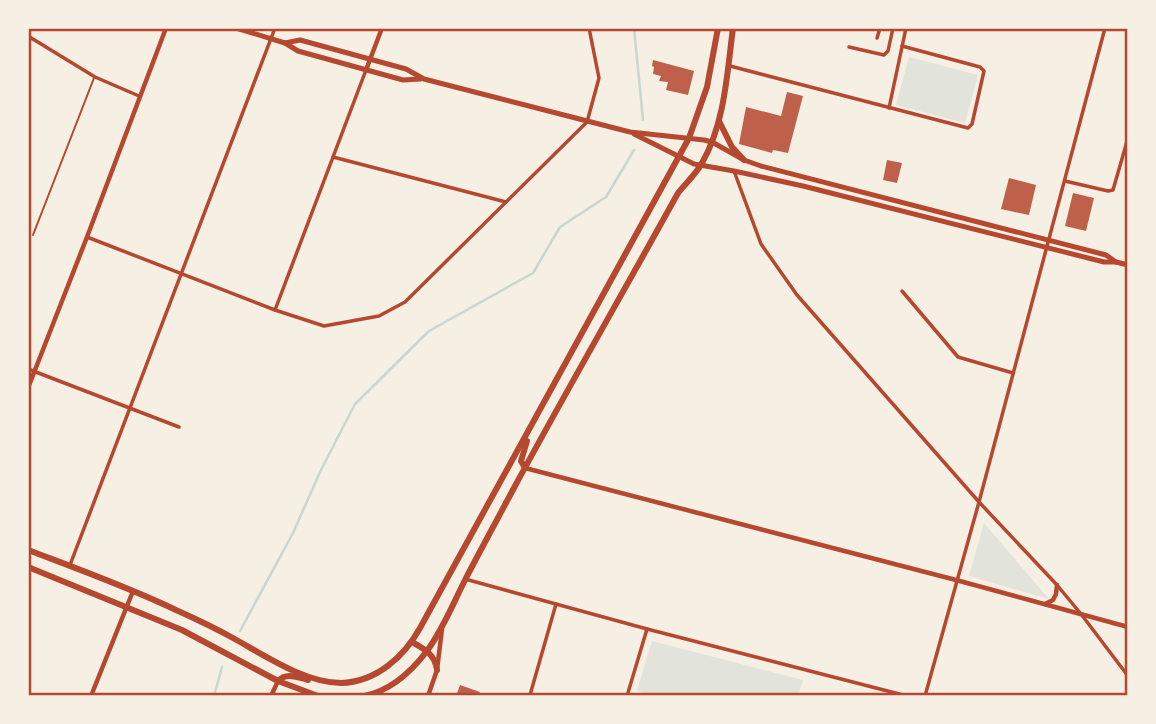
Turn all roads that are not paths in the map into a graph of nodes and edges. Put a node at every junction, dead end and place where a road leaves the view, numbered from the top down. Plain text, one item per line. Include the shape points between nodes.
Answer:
1 (166, 28) edge
2 (236, 28) edge
3 (275, 28) edge
4 (382, 28) edge
5 (589, 28) edge
6 (718, 28) edge
7 (733, 28) edge
8 (880, 28) edge
9 (893, 28) edge
10 (906, 28) edge
11 (1105, 28) edge
12 (28, 36) edge
13 (877, 38) dead end
14 (271, 39) junction
15 (285, 43) junction
16 (902, 46) junction
17 (849, 47) dead end
18 (369, 60) junction
19 (728, 65) junction
20 (366, 70) junction
21 (95, 77) junction
22 (424, 79) junction
23 (139, 96) junction
24 (889, 108) junction
25 (719, 121) junction
26 (587, 122) junction
27 (630, 132) junction
28 (689, 138) junction
29 (1128, 138) edge
30 (712, 142) junction
31 (333, 157) junction
32 (679, 157) junction
33 (744, 160) junction
34 (701, 165) junction
35 (734, 171) junction
36 (1065, 181) junction
37 (506, 202) junction
38 (33, 235) dead end
39 (87, 237) junction
40 (1049, 240) junction
41 (1047, 248) junction
42 (1116, 262) junction
43 (1128, 265) edge
44 (180, 274) junction
45 (902, 291) dead end
46 (275, 310) junction
47 (28, 369) edge
48 (34, 371) junction
49 (1013, 373) junction
50 (28, 388) edge
51 (129, 409) junction
52 (179, 427) dead end
53 (531, 429) junction
54 (525, 468) junction
55 (979, 502) junction
56 (28, 550) edge
57 (70, 566) junction
58 (28, 567) edge
59 (465, 579) junction
60 (956, 580) junction
61 (1057, 585) junction
62 (132, 591) junction
63 (556, 604) junction
64 (1044, 604) junction
65 (127, 606) junction
66 (1081, 614) junction
67 (442, 626) junction
68 (1128, 627) edge
69 (647, 629) junction
70 (412, 642) junction
71 (427, 651) junction
72 (437, 670) junction
73 (1128, 676) edge
74 (278, 681) junction
75 (329, 682) junction
76 (530, 695) edge
77 (91, 696) edge
78 (271, 696) edge
79 (318, 696) edge
80 (364, 696) edge
81 (428, 696) edge
82 (627, 696) edge
83 (907, 696) edge
84 (925, 696) edge

1 - 23 street
2 - 14 main road
3 - 14 street
4 - 18 street
5 - 26 street via 599,78
6 - 28 main road via 707,87
7 - 19 main road
8 - 13 street
9 - 17 street via 884,55
10 - 16 street
11 - 36 street
12 - 21 street
14 - 15 main road
14 - 44 street
15 - 18 main road via 300,40
15 - 20 main road
16 - 24 street
16 - 24 street via 984,71 968,128
18 - 20 street
18 - 22 main road via 406,69
19 - 24 street
19 - 25 main road
20 - 22 main road via 403,80
20 - 31 street
21 - 23 street
21 - 38 lane
22 - 26 main road
23 - 39 street
25 - 30 main road
25 - 33 main road
26 - 27 main road
26 - 37 street
27 - 28 main road
27 - 32 main road
28 - 30 main road
28 - 32 main road
29 - 36 street via 1113,190
30 - 33 main road
30 - 34 main road
31 - 37 street
31 - 46 street
32 - 34 main road
32 - 53 main road
33 - 40 main road
34 - 35 main road
34 - 54 main road via 678,194
35 - 41 main road
35 - 55 street via 761,244 797,295
36 - 40 street
37 - 46 street via 405,302 379,316 324,326
39 - 44 street
39 - 48 street
40 - 41 street
40 - 42 main road via 1106,255
41 - 42 main road
41 - 49 street
42 - 43 main road
44 - 46 street
44 - 51 street
45 - 49 street via 958,357
47 - 48 street
48 - 50 street
48 - 51 street
49 - 55 street
51 - 52 street
51 - 57 street
53 - 54 main road via 521,461
53 - 70 main road
54 - 59 main road
54 - 60 street
55 - 60 street
55 - 61 street
56 - 57 main road
57 - 62 main road
58 - 65 main road
59 - 63 street
59 - 67 main road
60 - 64 street
60 - 84 street
61 - 64 street via 1053,600
61 - 66 street
62 - 65 street
62 - 75 main road via 218,629 302,674
63 - 69 street
63 - 76 street
64 - 66 street
65 - 74 main road
65 - 77 street
66 - 68 street
66 - 73 street
67 - 71 main road
67 - 72 street
69 - 82 street
69 - 83 street
70 - 71 main road
70 - 75 main road via 395,661 370,676
71 - 72 main road
71 - 80 main road via 388,688
72 - 81 street
74 - 75 main road via 289,675
74 - 78 street
74 - 79 main road

